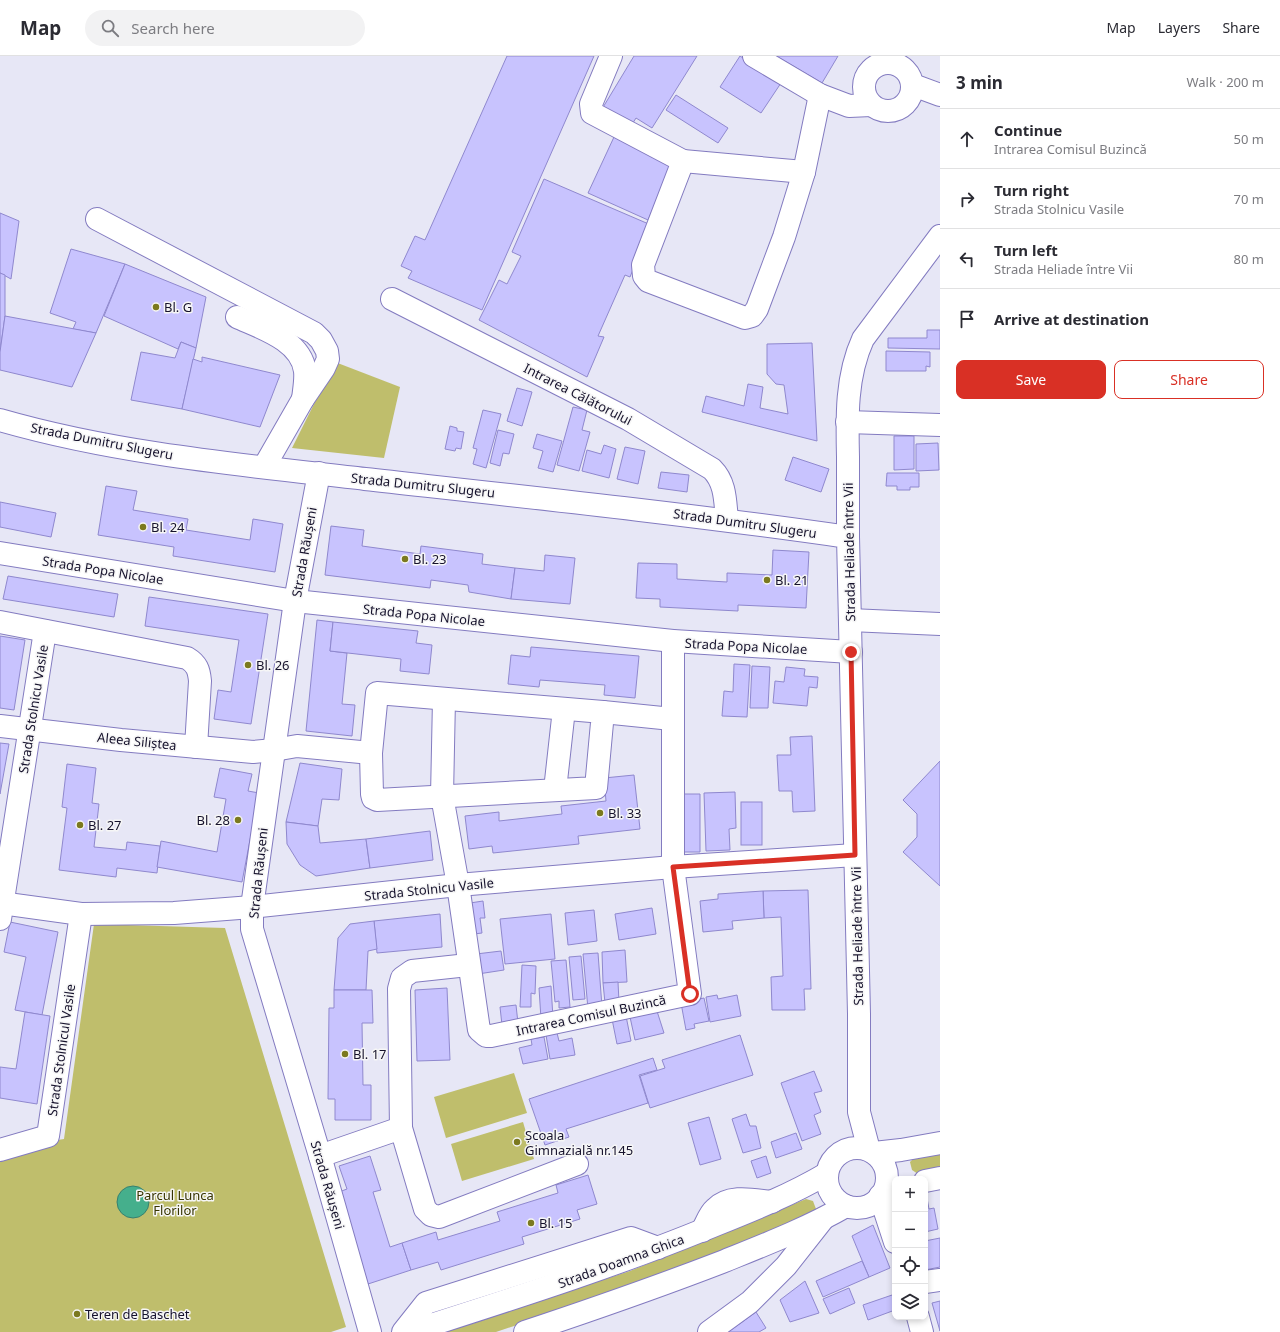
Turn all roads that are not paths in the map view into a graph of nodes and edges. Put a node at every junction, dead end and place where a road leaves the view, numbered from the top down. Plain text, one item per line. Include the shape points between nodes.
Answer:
1 (611, 56) edge
2 (754, 56) edge
3 (888, 59) edge
4 (913, 85) junction
5 (820, 95) junction
6 (940, 95) edge
7 (872, 105) junction
8 (683, 161) junction
9 (804, 172) junction
10 (97, 219) dead end
11 (940, 236) edge
12 (392, 299) dead end
13 (237, 317) dead end
14 (303, 399) junction
15 (0, 420) edge
16 (847, 422) junction
17 (940, 426) edge
18 (264, 467) junction
19 (319, 473) junction
20 (727, 520) junction
21 (848, 537) junction
22 (0, 553) edge
23 (295, 600) junction
24 (850, 620) junction
25 (0, 622) edge
26 (940, 624) edge
27 (45, 631) junction
28 (673, 641) junction
29 (851, 652) junction
30 (444, 699) junction
31 (564, 709) junction
32 (603, 712) junction
33 (672, 719) junction
34 (0, 726) edge
35 (30, 730) junction
36 (196, 747) junction
37 (274, 750) junction
38 (371, 753) junction
39 (555, 790) junction
40 (442, 796) junction
41 (855, 855) junction
42 (673, 867) junction
43 (458, 885) junction
44 (252, 907) junction
45 (1, 909) edge
46 (81, 914) junction
47 (468, 965) junction
48 (859, 1112) junction
49 (401, 1128) junction
50 (940, 1143) edge
51 (0, 1150) edge
52 (844, 1151) junction
53 (872, 1151) junction
54 (320, 1156) junction
55 (577, 1164) dead end
56 (826, 1174) junction
57 (940, 1178) edge
58 (928, 1180) edge
59 (886, 1192) edge
60 (846, 1206) junction
61 (823, 1219) junction
62 (892, 1225) edge
63 (658, 1248) junction
64 (940, 1280) edge
65 (928, 1282) edge
66 (919, 1320) edge
67 (370, 1332) edge
68 (403, 1332) edge
69 (409, 1332) edge
70 (525, 1332) edge
71 (709, 1332) edge
72 (922, 1332) edge

1 - 8 street via 591,104 592,113
2 - 5 street
3 - 4 street via 905,69
3 - 7 street via 871,70 866,78 864,88 866,97
4 - 6 street
4 - 7 street via 912,95 899,109 889,112
5 - 7 street via 849,106
5 - 9 street
8 - 9 street
8 - 9 street via 643,265 644,276 648,281 745,318 752,316 757,309
10 - 14 street via 321,340 328,359
11 - 16 street, Strada Heliade între Vii via 863,339 851,373
12 - 20 street, Intrarea Călătorului via 628,419 712,469 724,486
13 - 14 street via 295,349 304,369
14 - 18 street
15 - 18 street, Strada Dumitru Slugeru via 66,437
16 - 17 street
16 - 21 street, Strada Heliade între Vii
18 - 19 street, Strada Dumitru Slugeru
19 - 20 street, Strada Dumitru Slugeru
19 - 23 street, Strada Răușeni
20 - 21 street, Strada Dumitru Slugeru
21 - 24 street, Strada Heliade între Vii
22 - 23 street, Strada Popa Nicolae
23 - 28 street, Strada Popa Nicolae
23 - 37 street, Strada Răușeni
24 - 26 street
24 - 29 street, Strada Heliade între Vii
25 - 27 street
27 - 35 street, Strada Stolnicu Vasile
27 - 36 street, Strada Stolnicu Vasile via 178,656 194,663 200,681
28 - 29 street, Strada Popa Nicolae
28 - 33 street, Intrarea Comisul Buzincă
29 - 41 street, Strada Heliade între Vii
30 - 31 street
30 - 38 street via 377,693
30 - 40 street, Intrarea Comisul Buzincă
31 - 32 street
31 - 39 street
32 - 33 street
32 - 39 street via 596,788
33 - 42 street, Intrarea Comisul Buzincă
34 - 35 street, Aleea Siliștea
35 - 36 street, Aleea Siliștea
35 - 45 street, Strada Stolnicu Vasile
36 - 37 street, Aleea Siliștea via 253,752
37 - 38 street, Aleea Siliștea via 297,746
37 - 44 street, Strada Răușeni
38 - 40 street via 372,798 377,800
39 - 40 street
40 - 43 street, Intrarea Comisul Buzincă
41 - 42 street, Strada Stolnicu Vasile
41 - 48 street, Strada Heliade între Vii
42 - 43 street, Strada Stolnicu Vasile
42 - 47 street, Intrarea Comisul Buzincă via 690,994 486,1036 476,1025
43 - 44 street, Strada Stolnicu Vasile
43 - 47 street, Intrarea Comisul Buzincă
44 - 46 street, Strada Stolnicu Vasile via 174,913
44 - 54 street, Strada Răușeni via 252,929
45 - 46 street, Strada Stolnicu Vasile
46 - 51 street, Strada Stolnicul Vasile via 48,1136
47 - 49 street via 412,971 402,978 399,989
48 - 52 street, Strada Heliade între Vii
48 - 53 street, Strada Heliade între Vii
49 - 54 street
49 - 55 street via 425,1209 431,1216 439,1217
50 - 53 street via 901,1150
52 - 53 street
52 - 56 street, Strada Doamna Ghica via 833,1160
53 - 59 street via 881,1160 886,1171
54 - 67 street, Strada Răușeni
56 - 60 street via 831,1194
56 - 63 street, Strada Doamna Ghica via 772,1202
57 - 58 street
59 - 60 street via 868,1206
59 - 62 street
60 - 61 street
61 - 70 street via 643,1292
61 - 71 street via 786,1266 750,1302
63 - 68 street via 631,1238 426,1303
63 - 69 street, Strada Doamna Ghica
64 - 65 street
66 - 72 street

